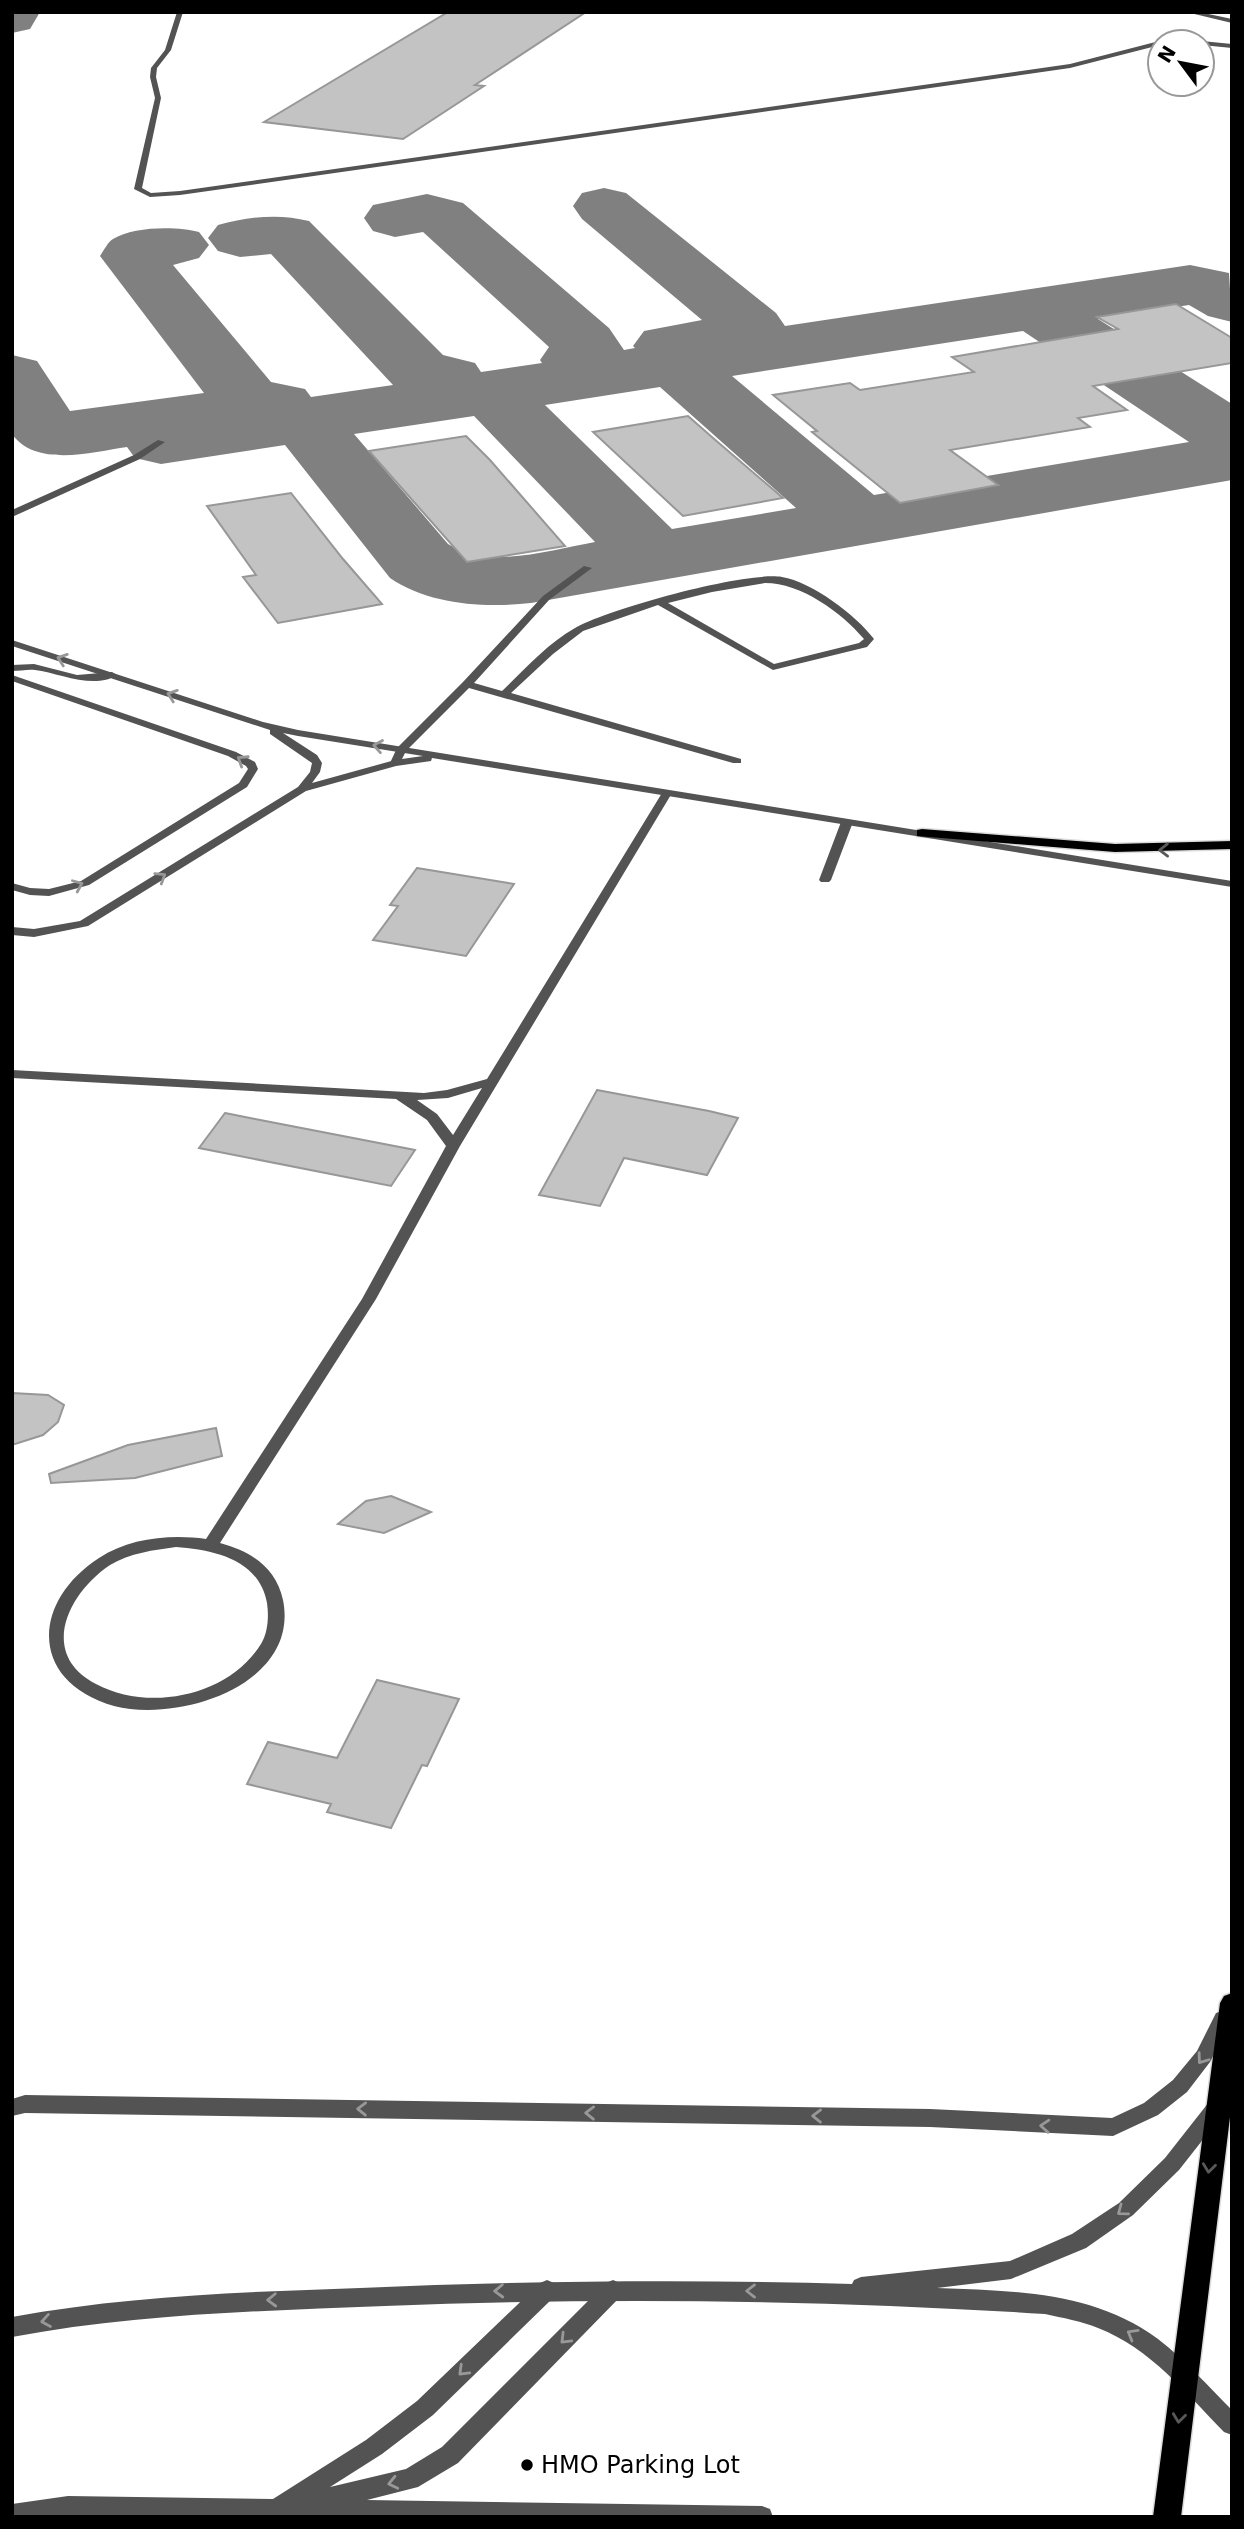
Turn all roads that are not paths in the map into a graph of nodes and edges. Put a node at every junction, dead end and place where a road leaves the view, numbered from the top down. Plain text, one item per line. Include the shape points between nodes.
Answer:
1 (180, 12) edge
2 (1189, 12) edge
3 (1232, 21) edge
4 (1232, 46) edge
5 (161, 442) dead end
6 (12, 514) edge
7 (587, 568) dead end
8 (660, 603) junction
9 (12, 643) edge
10 (12, 668) edge
11 (113, 675) junction
12 (12, 678) edge
13 (467, 684) junction
14 (503, 695) junction
15 (260, 725) junction
16 (401, 750) junction
17 (445, 757) junction
18 (737, 761) dead end
19 (395, 763) junction
20 (302, 789) junction
21 (667, 793) junction
22 (847, 822) junction
23 (922, 833) junction
24 (1232, 845) edge
25 (825, 880) dead end
26 (1232, 884) edge
27 (12, 886) edge
28 (12, 931) edge
29 (12, 1074) edge
30 (493, 1081) junction
31 (397, 1096) junction
32 (453, 1146) junction
33 (211, 1544) junction
34 (1232, 2001) edge
35 (1217, 2107) junction
36 (12, 2108) edge
37 (548, 2289) junction
38 (613, 2290) junction
39 (820, 2291) junction
40 (12, 2327) edge
41 (1184, 2377) junction
42 (1232, 2425) edge
43 (272, 2512) junction
44 (12, 2515) edge
45 (762, 2517) edge
46 (1167, 2517) edge

1 - 4 street via 153,77 158,98 138,189 150,194 1070,66 1171,40
2 - 3 street
5 - 6 street
7 - 13 street via 546,598
8 - 8 street via 758,579 781,580 820,599 869,639 863,645 772,667
8 - 14 street via 579,630
11 -> 9 street
10 - 11 street via 34,667 77,678
15 -> 11 street
27 -> 12 street via 36,893 85,883 243,785 253,769 232,754
13 - 14 street
13 - 16 street
14 - 18 street
16 -> 15 street
15 - 20 street via 317,763
16 - 17 street
16 - 19 street
17 - 19 street
17 - 21 street
19 - 20 street
28 -> 20 street via 34,933 84,924
21 - 22 street
21 - 30 street
22 - 23 street
22 - 25 street
24 -> 23 main road via 1077,848
23 - 26 street
29 - 31 street
30 - 31 street via 448,1094
30 - 32 street
31 - 32 street via 434,1118
32 - 33 street via 369,1299
33 - 33 street via 176,1541 140,1547 106,1560 78,1581 60,1606 53,1633 60,1660 78,1682 107,1698 144,1704 180,1702 217,1690 247,1671 268,1647 277,1621 276,1595 256,1566
34 - 35 main road
34 -> 36 street via 1210,2048 1180,2089 1140,2117 1113,2127 916,2118 25,2104
35 -> 39 street via 1145,2191 1079,2241 1011,2270
35 -> 41 main road
37 - 38 street
37 -> 40 street via 207,2303 76,2315
37 -> 43 street via 425,2408 374,2447
39 -> 38 street
38 -> 43 street via 450,2455 410,2479
41 -> 39 street via 1138,2336 1077,2310 1022,2302
41 - 42 street
41 -> 46 main road
43 - 44 street via 68,2507
43 - 45 street

